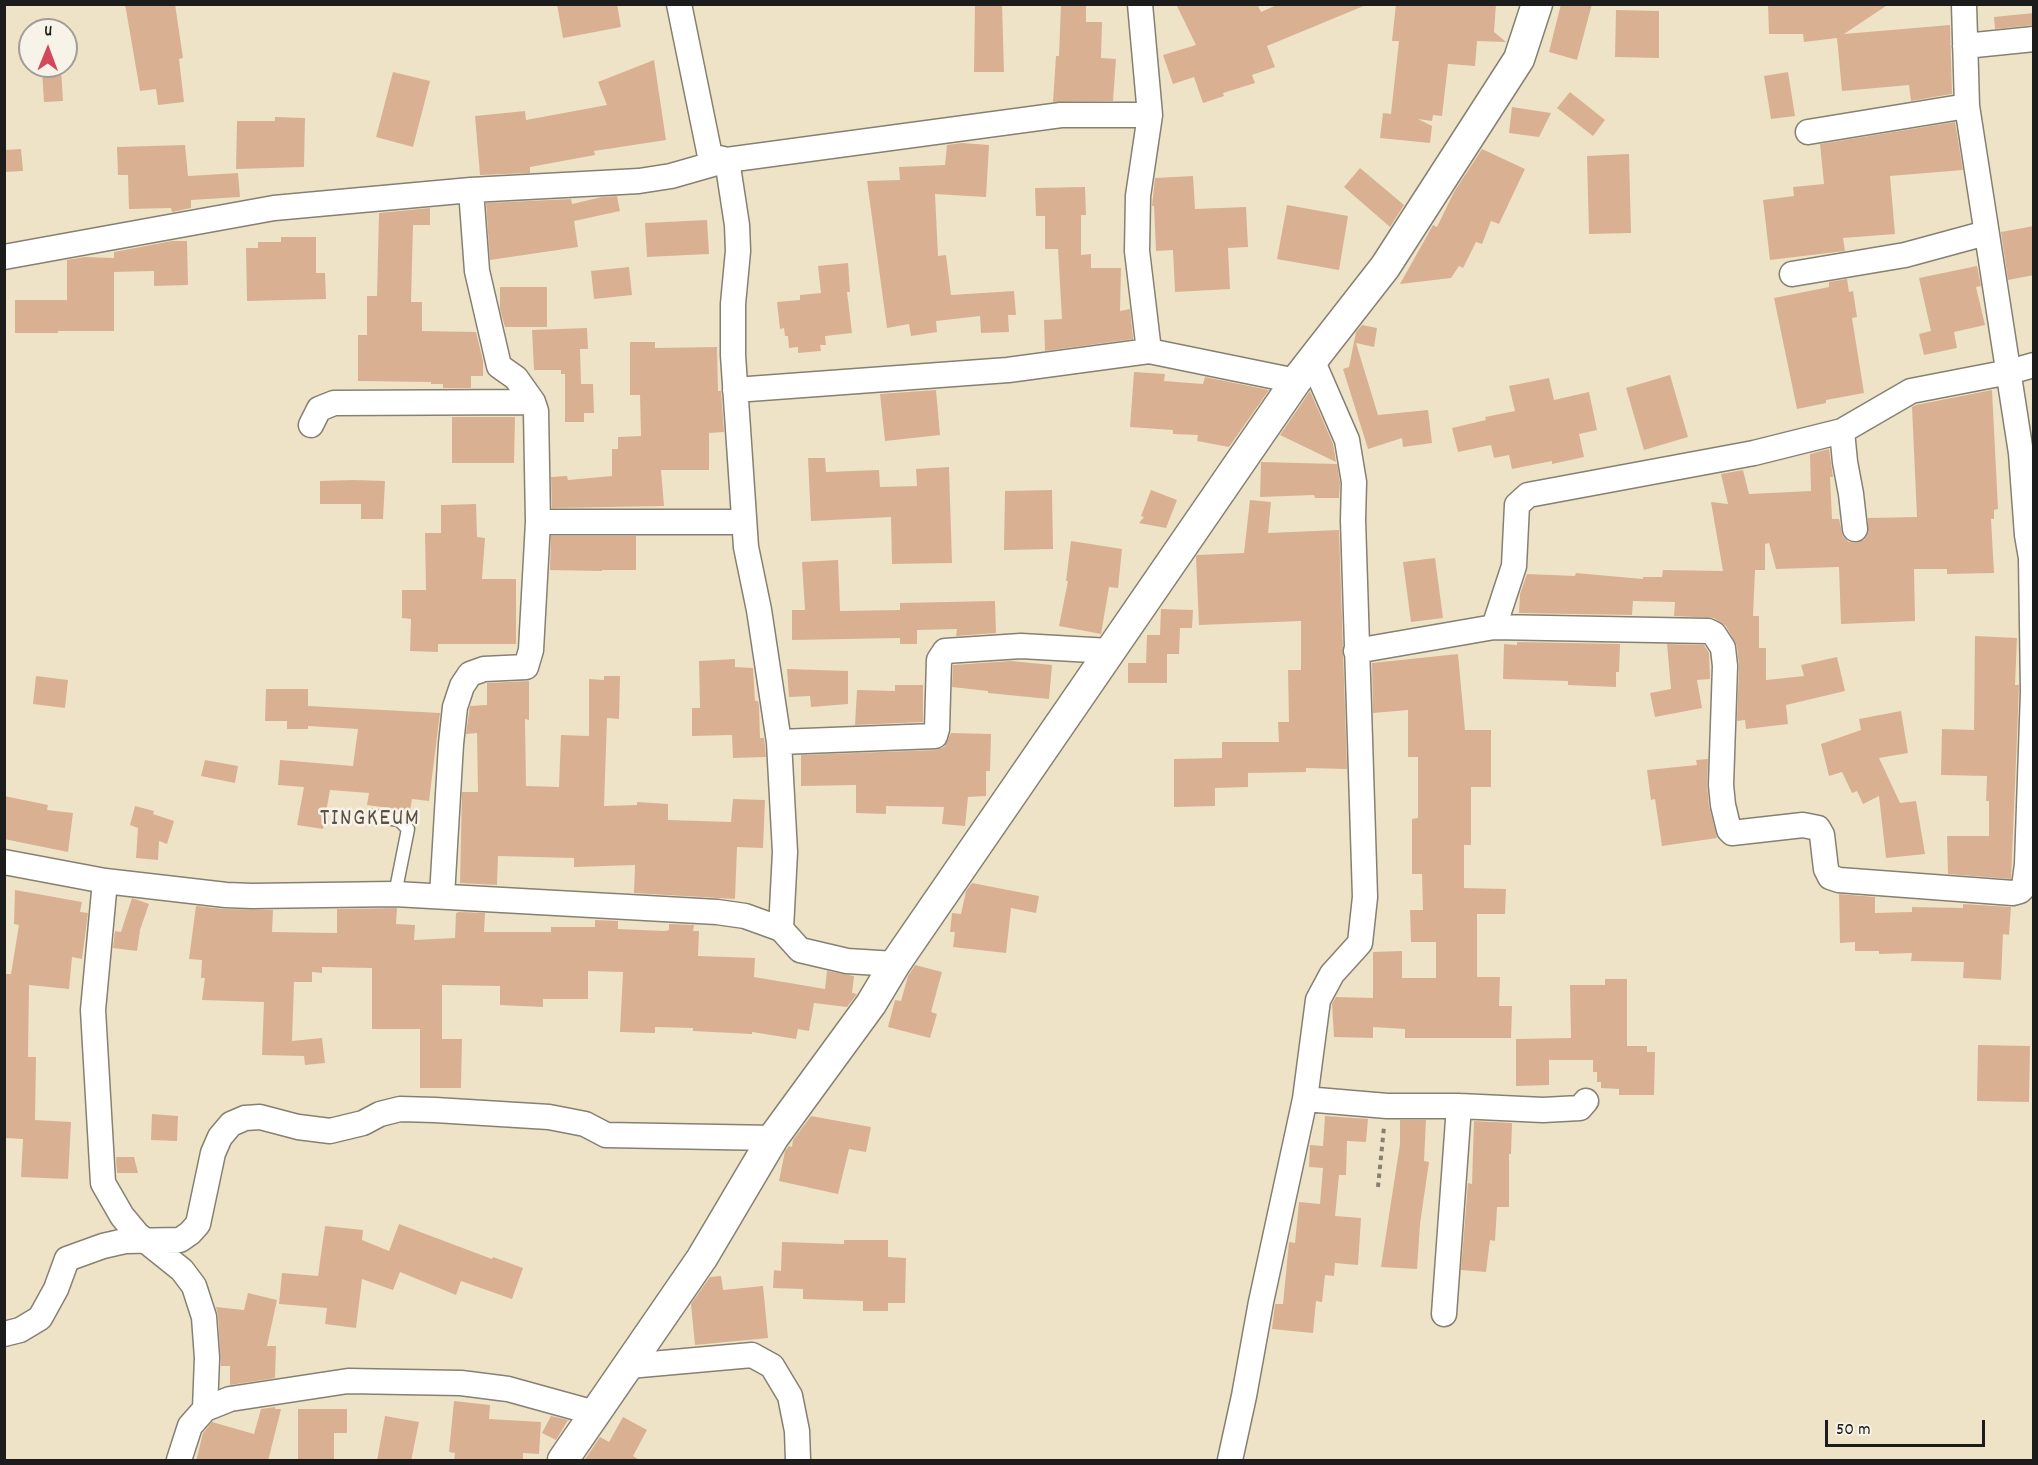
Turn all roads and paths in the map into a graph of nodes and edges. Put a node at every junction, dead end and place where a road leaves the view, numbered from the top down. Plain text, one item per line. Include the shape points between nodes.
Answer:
1 (679, 4) edge
2 (1140, 4) edge
3 (1537, 4) edge
4 (1964, 4) edge
5 (2034, 39) edge
6 (1965, 46) junction
7 (1967, 106) junction
8 (1150, 115) junction
9 (1808, 132) dead end
10 (727, 160) junction
11 (471, 190) junction
12 (1986, 233) junction
13 (4, 256) edge
14 (1792, 274) dead end
15 (1149, 351) junction
16 (2034, 365) edge
17 (1305, 371) junction
18 (2009, 372) junction
19 (735, 390) junction
20 (533, 402) junction
21 (311, 425) dead end
22 (1842, 431) junction
23 (538, 522) junction
24 (744, 522) junction
25 (1855, 529) dead end
26 (2030, 535) edge
27 (1494, 627) junction
28 (1110, 651) junction
29 (1356, 651) junction
30 (2033, 692) edge
31 (779, 742) junction
32 (373, 816) dead end
33 (4, 862) edge
34 (105, 881) junction
35 (395, 894) junction
36 (442, 896) junction
37 (781, 929) junction
38 (895, 964) junction
39 (1305, 1099) junction
40 (1586, 1101) dead end
41 (1387, 1106) junction
42 (1459, 1106) junction
43 (773, 1138) junction
44 (1378, 1187) dead end
45 (146, 1241) junction
46 (1444, 1314) dead end
47 (4, 1334) edge
48 (629, 1366) junction
49 (205, 1409) junction
50 (595, 1413) junction
51 (179, 1461) edge
52 (563, 1461) edge
53 (798, 1461) edge
54 (1230, 1461) edge

1 - 10 street via 710,156
2 - 8 street
3 - 17 street via 1519,59 1385,267
4 - 6 street
5 - 6 street
6 - 7 street
7 - 9 street
7 - 12 street
8 - 10 street via 1061,115
8 - 15 street via 1138,196 1137,251
10 - 11 street via 639,181
10 - 19 street via 738,251 732,355
11 - 13 street via 274,208
11 - 20 street via 477,271 499,366 516,378
12 - 14 street via 1905,255
12 - 18 street
15 - 17 street
15 - 19 street via 1008,370
16 - 18 street
17 - 28 street
17 - 29 street via 1347,441 1354,482
18 - 22 street via 1911,391
18 - 26 street
19 - 24 street
20 - 21 street via 334,403 319,409
20 - 23 street
22 - 25 street
22 - 27 street via 1754,453 1528,495 1517,505 1514,566
23 - 24 street
23 - 36 street via 531,650 526,667 484,669 470,674 455,706
24 - 31 street
26 - 30 street
27 - 29 street
27 - 30 street via 1714,634 1723,648 1725,666 1721,785 1727,827 1732,833 1803,825 1818,828 1826,869 1830,877 1839,880 2013,893 2024,888
28 - 31 street via 1021,646 945,651 939,660 935,736
28 - 38 street
29 - 39 street via 1365,897 1360,943 1332,974 1318,1000
31 - 37 street via 785,852
32 - 35 lane via 399,820 408,829
33 - 34 street
34 - 35 street via 252,896
34 - 45 street via 93,1010 103,1183 122,1216
35 - 36 street
36 - 37 street via 717,912 745,916
37 - 38 street via 801,950 847,961
38 - 43 street via 871,1004
39 - 41 street
39 - 54 street
40 - 42 street via 1580,1108 1552,1110
41 - 42 street
41 - 44 path
42 - 46 street
43 - 45 street via 606,1135 585,1124 549,1117 435,1110 400,1109 330,1131 260,1117 245,1118 231,1124 220,1137 198,1224 180,1240
43 - 48 street via 702,1258
45 - 47 street via 125,1241 67,1259 40,1318
45 - 49 street via 183,1270 194,1286 204,1317
48 - 50 street
48 - 53 street via 752,1355 762,1360 771,1366 790,1396
49 - 50 street via 230,1399 348,1381 461,1383 508,1389
49 - 51 street via 190,1426
50 - 52 street

